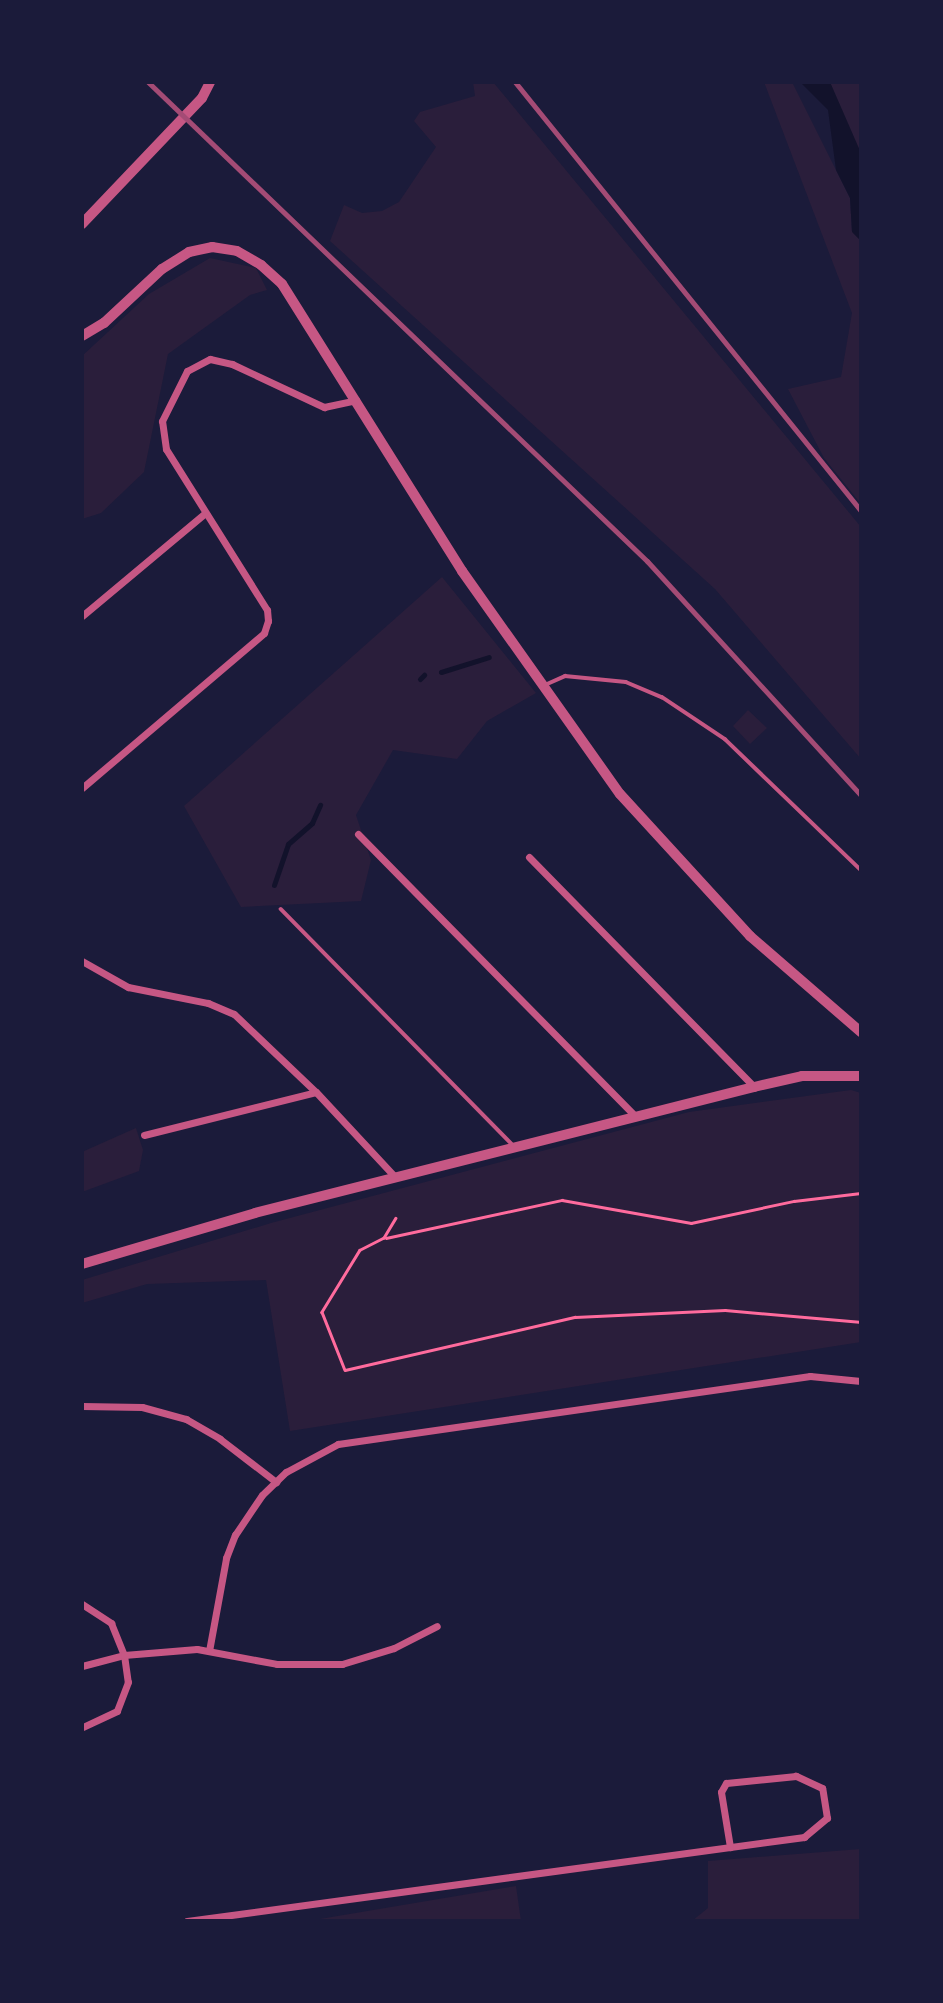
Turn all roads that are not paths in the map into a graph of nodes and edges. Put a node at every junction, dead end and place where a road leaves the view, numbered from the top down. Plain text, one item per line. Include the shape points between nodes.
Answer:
1 (210, 82) edge
2 (82, 224) edge
3 (82, 336) edge
4 (356, 400) junction
5 (204, 514) junction
6 (82, 616) edge
7 (540, 687) junction
8 (82, 788) edge
9 (358, 834) dead end
10 (530, 857) dead end
11 (861, 870) edge
12 (281, 909) dead end
13 (82, 961) edge
14 (861, 1032) edge
15 (861, 1076) edge
16 (754, 1087) junction
17 (316, 1093) junction
18 (635, 1116) junction
19 (144, 1135) dead end
20 (514, 1146) junction
21 (394, 1176) junction
22 (82, 1264) edge
23 (861, 1381) edge
24 (82, 1406) edge
25 (275, 1482) junction
26 (82, 1604) edge
27 (437, 1626) dead end
28 (209, 1651) junction
29 (124, 1655) junction
30 (82, 1666) edge
31 (82, 1727) edge
32 (730, 1847) junction
33 (187, 1921) edge

1 - 2 street via 202,98
3 - 4 street via 104,324 162,269 189,252 212,247 237,251 282,284
4 - 5 street via 324,407 232,364 210,359 187,371 162,421 164,440
4 - 7 street
5 - 6 street
5 - 8 street via 267,610 264,633
7 - 11 lane via 565,676 626,682 662,697 724,739
7 - 14 street via 620,794 704,890
9 - 18 street
10 - 16 street
12 - 20 lane
13 - 17 street via 128,987 208,1003 234,1014
15 - 16 street via 802,1076
16 - 18 street
17 - 19 street
17 - 21 street
18 - 20 street
20 - 21 street
21 - 22 street
23 - 25 street via 810,1376 372,1436 321,1452
24 - 25 street via 142,1407 186,1419 220,1438
25 - 28 street via 250,1512 226,1558
26 - 29 street via 111,1623
27 - 28 street via 394,1648 342,1664 277,1664
28 - 29 street
29 - 30 street
29 - 31 street via 128,1682 124,1703 108,1717
32 - 32 street via 813,1834 829,1808 822,1788 796,1776 726,1783 722,1792
32 - 33 street

